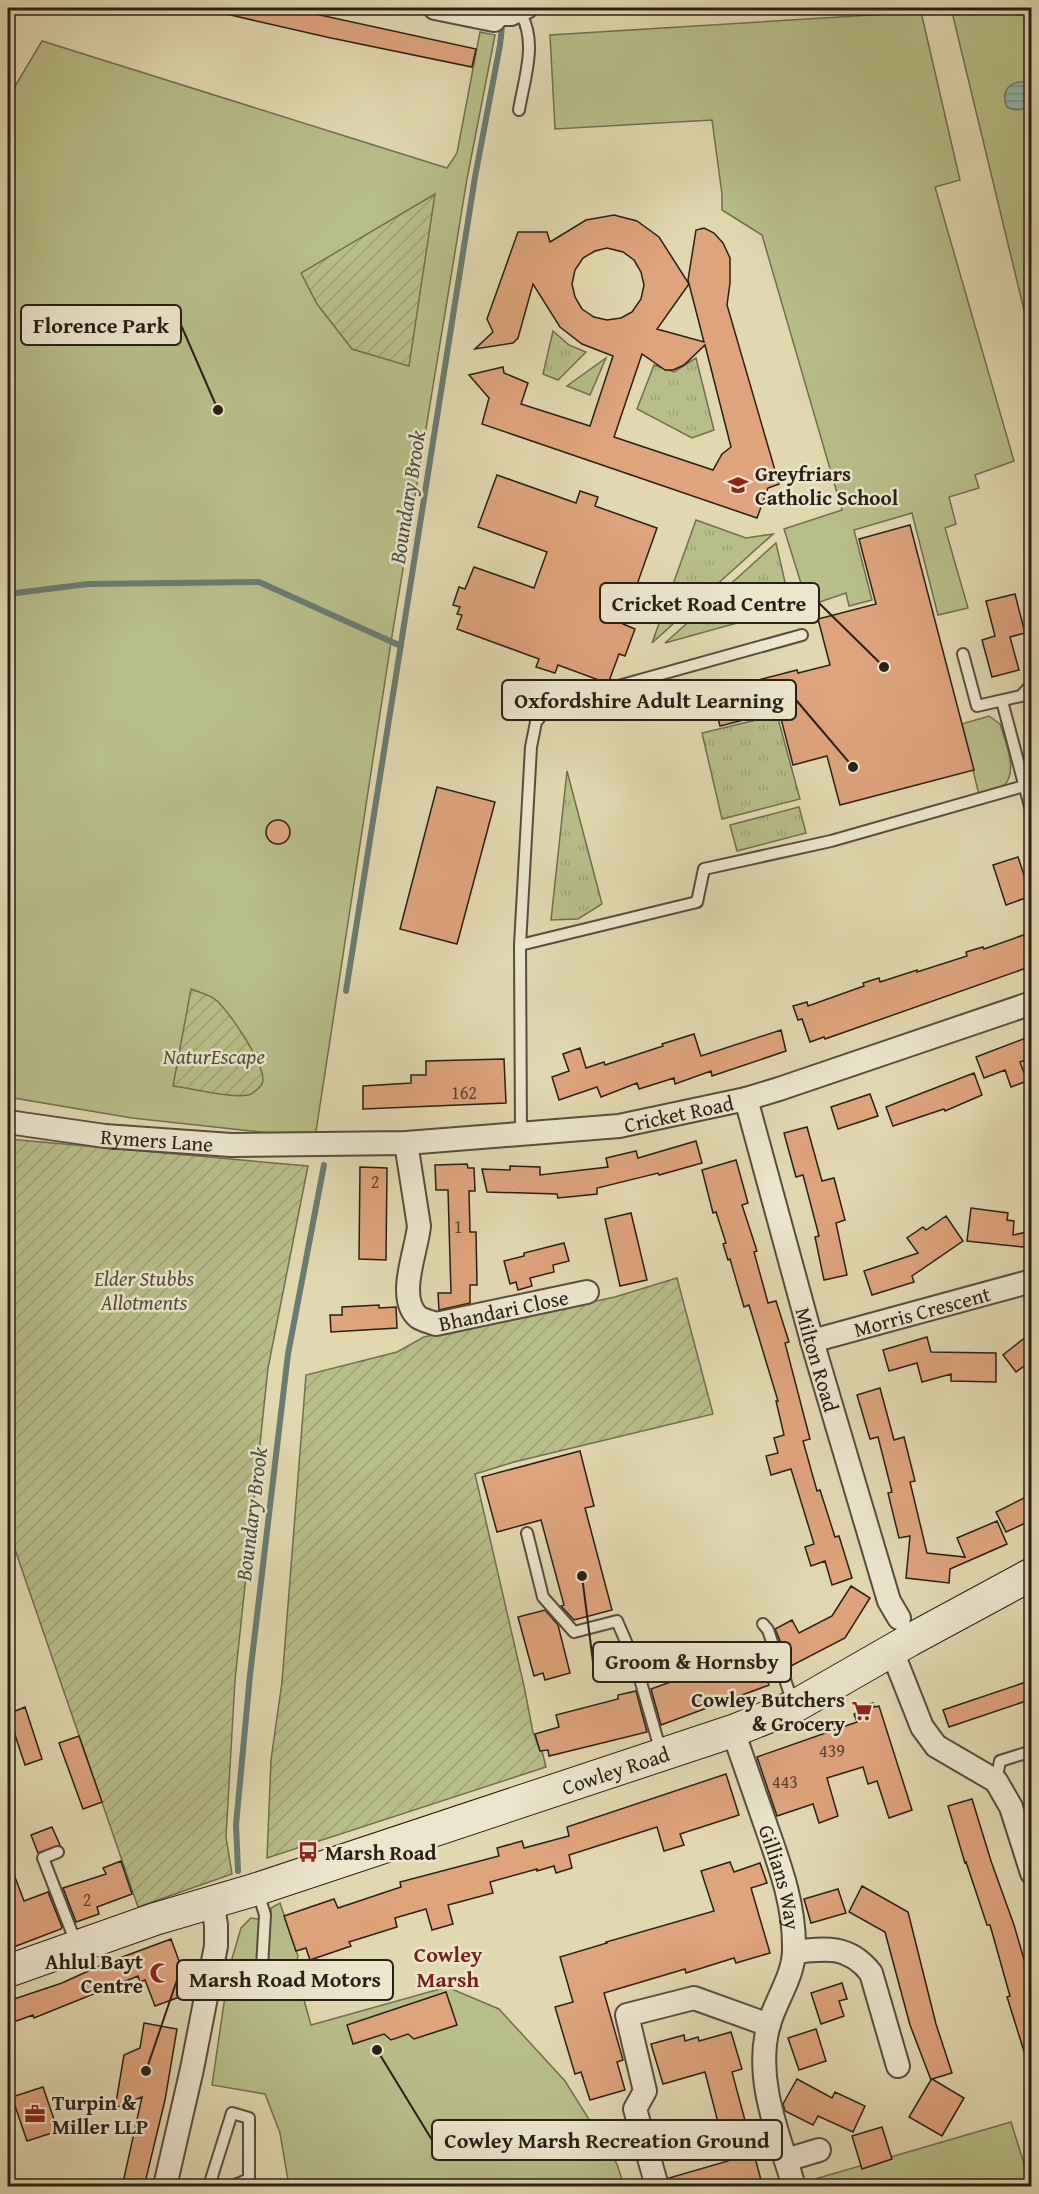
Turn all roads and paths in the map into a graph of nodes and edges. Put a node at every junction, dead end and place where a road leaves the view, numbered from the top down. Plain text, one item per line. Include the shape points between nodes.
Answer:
1 (435, 8) edge
2 (526, 12) edge
3 (500, 20) joint
4 (519, 110) dead end
5 (802, 635) dead end
6 (963, 654) dead end
7 (1032, 684) edge
8 (1002, 701) junction
9 (1023, 786) junction
10 (1032, 814) edge
11 (520, 945) junction
12 (1032, 1003) edge
13 (746, 1099) junction
14 (8, 1122) edge
15 (521, 1134) junction
16 (406, 1143) junction
17 (308, 1145) joint
18 (1032, 1281) edge
19 (587, 1292) dead end
20 (812, 1341) junction
21 (527, 1533) dead end
22 (1032, 1574) edge
23 (898, 1618) dead end
24 (763, 1624) dead end
25 (892, 1651) junction
26 (795, 1706) junction
27 (733, 1731) junction
28 (1032, 1751) edge
29 (662, 1755) junction
30 (996, 1781) junction
31 (58, 1852) dead end
32 (1032, 1873) edge
33 (257, 1889) junction
34 (212, 1901) junction
35 (77, 1946) junction
36 (794, 1952) junction
37 (262, 1967) dead end
38 (8, 1971) edge
39 (769, 2025) junction
40 (898, 2066) dead end
41 (819, 2150) dead end
42 (165, 2187) edge
43 (210, 2187) edge
44 (233, 2187) edge
45 (657, 2187) edge

1 - 3 street
2 - 3 lane
2 - 4 lane via 528,52
5 - 11 lane via 550,705 536,722 531,747
6 - 8 lane via 977,706
7 - 8 lane via 1021,696
8 - 9 lane
9 - 10 lane
9 - 11 lane via 831,841 704,869 697,903
11 - 15 lane
12 - 13 street, Cricket Road
13 - 15 street, Cricket Road via 619,1126
13 - 20 street, Milton Road
14 - 17 street, Rymers Lane via 179,1142
15 - 16 street, Cricket Road
16 - 17 street, Cricket Road
16 - 19 street, Bhandari Close via 419,1226 408,1273 409,1302 418,1317 436,1324
18 - 20 street, Morris Crescent
20 - 23 street, Milton Road via 889,1601
21 - 29 lane via 543,1597 574,1632 617,1621 636,1665
22 - 25 main road, Cowley Road
24 - 26 lane
25 - 26 main road, Cowley Road
25 - 30 street via 922,1727 936,1746
26 - 27 main road, Cowley Road
27 - 29 main road, Cowley Road
27 - 36 street, Gillians Way via 784,1879
28 - 30 lane via 1000,1761
29 - 33 main road, Cowley Road
30 - 32 street via 1011,1807
31 - 35 lane via 43,1858
33 - 34 main road, Cowley Road
33 - 37 lane via 265,1915
34 - 35 main road, Cowley Road
34 - 42 street via 216,1946
35 - 38 main road, Cowley Road
36 - 39 street, Gillians Way
36 - 40 street via 821,1948 843,1951 861,1961 871,1973 878,2034
39 - 41 street, Gillians Way via 764,2059 766,2092 789,2170
39 - 45 street via 694,1998 627,2015 645,2091 635,2109
43 - 44 lane via 232,2113 249,2118 249,2179

